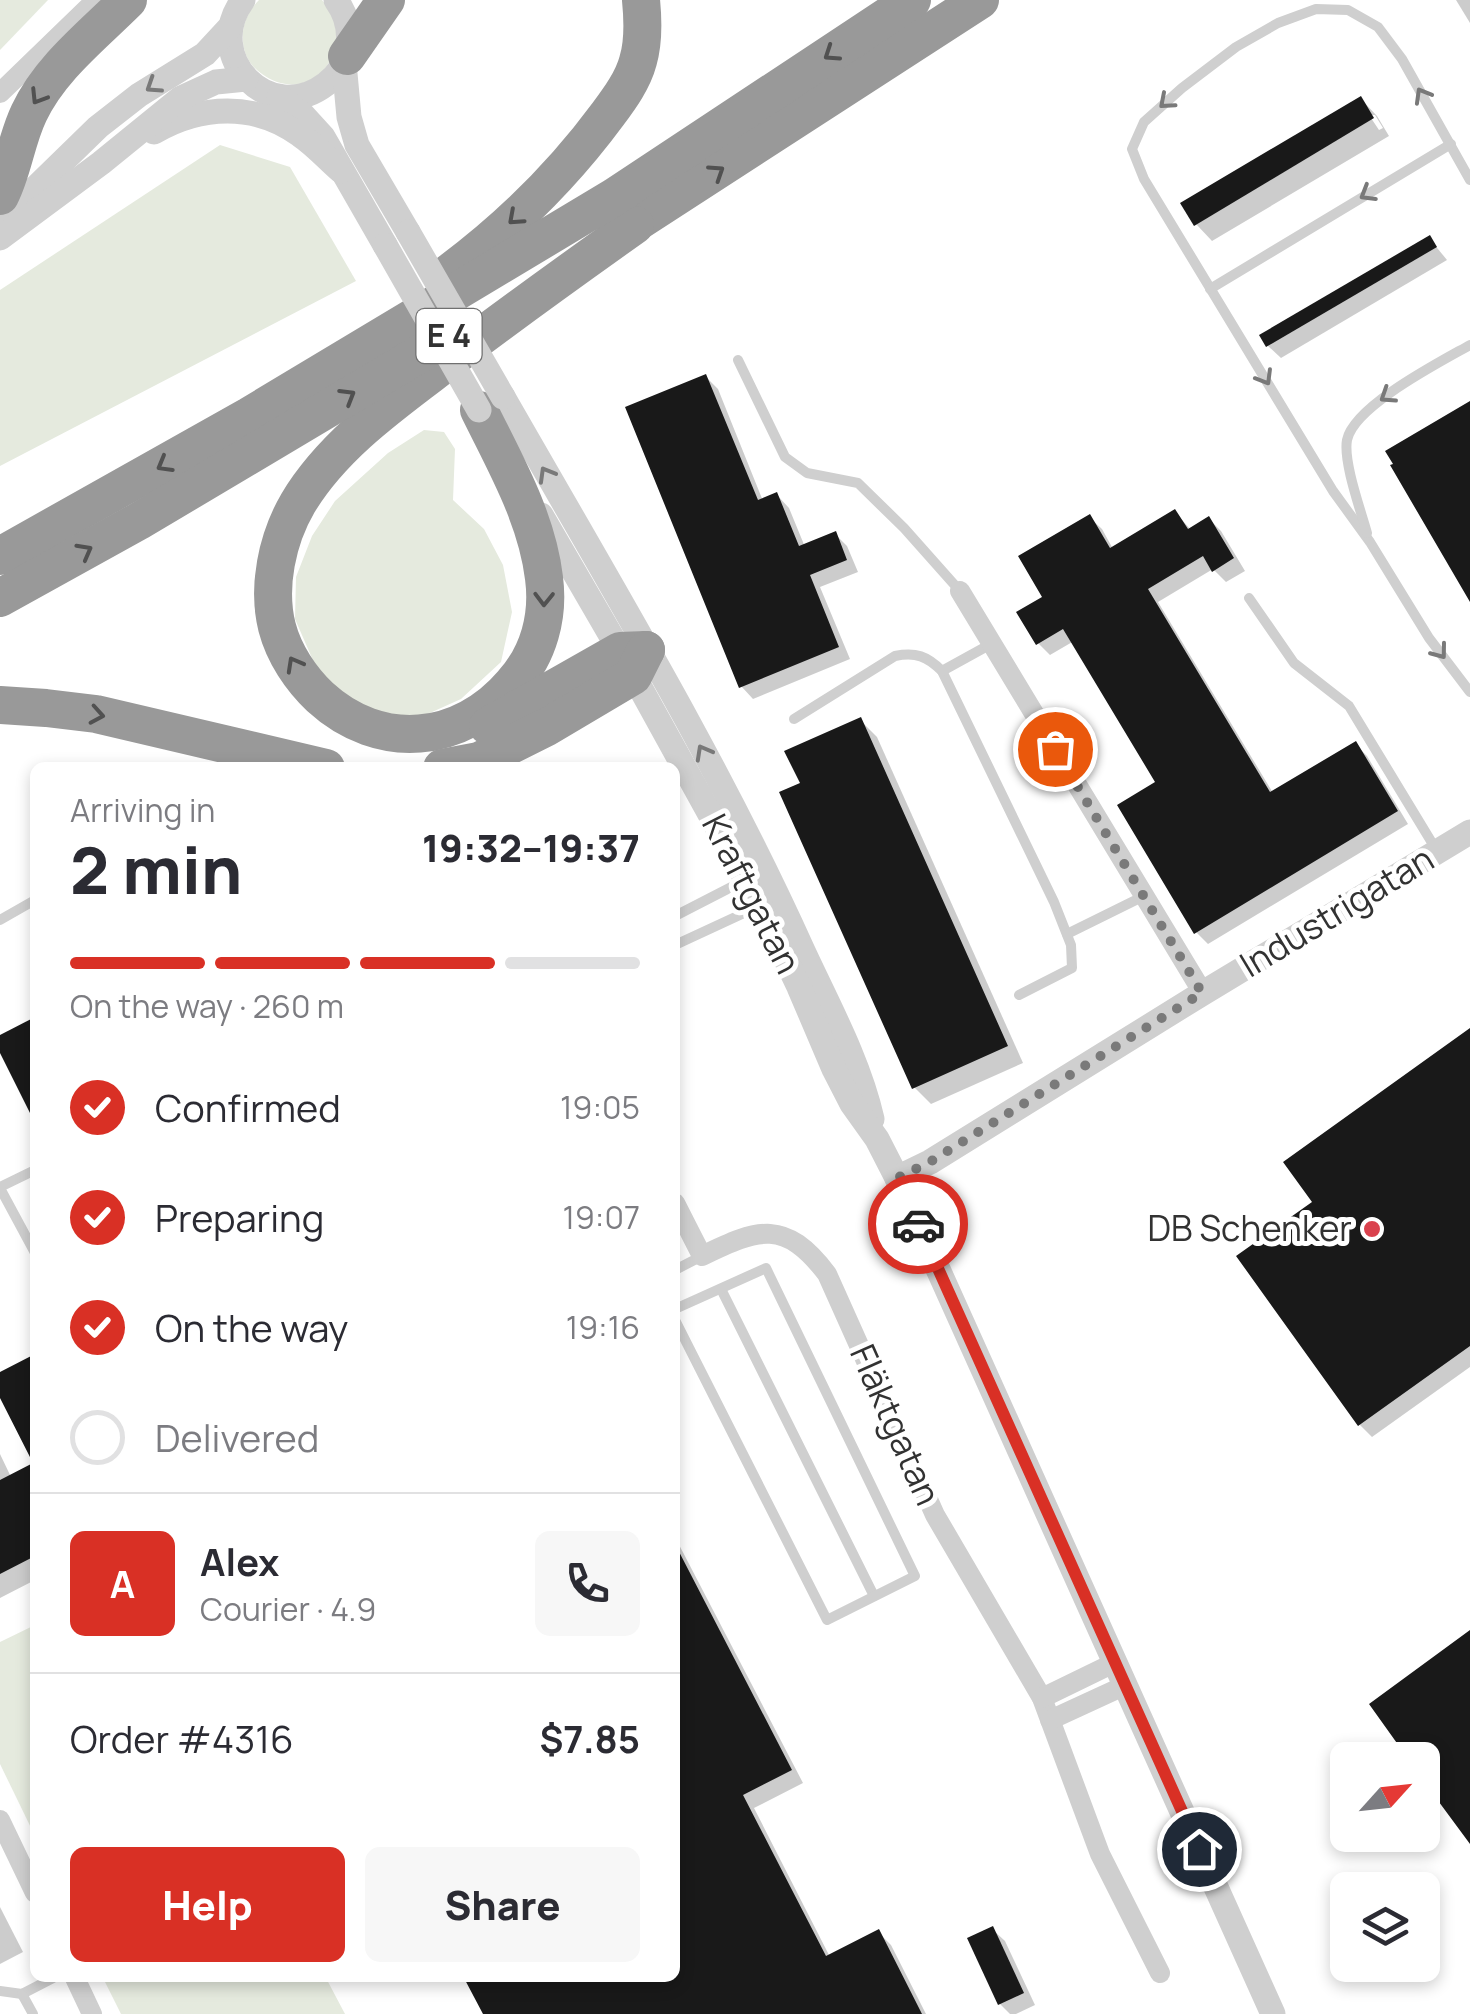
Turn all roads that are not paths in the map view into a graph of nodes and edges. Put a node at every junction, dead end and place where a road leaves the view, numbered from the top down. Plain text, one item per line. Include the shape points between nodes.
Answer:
1 (96, 0) edge
2 (128, 0) edge
3 (336, 0) edge
4 (386, 0) edge
5 (641, 0) edge
6 (912, 0) edge
7 (980, 0) edge
8 (236, 9) edge
9 (346, 60) junction
10 (246, 79) junction
11 (0, 93) edge
12 (279, 96) junction
13 (1451, 144) junction
14 (101, 163) junction
15 (340, 171) junction
16 (1470, 180) edge
17 (0, 196) edge
18 (0, 214) edge
19 (635, 225) junction
20 (0, 238) edge
21 (1210, 290) junction
22 (1470, 345) edge
23 (738, 360) dead end
24 (491, 403) junction
25 (249, 416) junction
26 (1370, 542) junction
27 (0, 556) edge
28 (960, 591) joint
29 (0, 598) edge
30 (1248, 598) dead end
31 (992, 644) junction
32 (633, 659) junction
33 (942, 671) junction
34 (1470, 692) edge
35 (0, 706) edge
36 (794, 719) dead end
37 (434, 751) edge
38 (300, 762) edge
39 (1470, 832) edge
40 (1438, 852) junction
41 (746, 879) junction
42 (767, 895) junction
43 (1144, 896) junction
44 (30, 903) edge
45 (680, 913) edge
46 (0, 920) edge
47 (1067, 934) junction
48 (680, 942) edge
49 (1202, 993) junction
50 (1019, 994) dead end
51 (30, 1173) edge
52 (897, 1178) junction
53 (0, 1188) edge
54 (680, 1213) edge
55 (30, 1245) edge
56 (702, 1256) junction
57 (680, 1267) edge
58 (721, 1289) junction
59 (680, 1307) edge
60 (680, 1330) edge
61 (874, 1596) junction
62 (1121, 1674) junction
63 (1042, 1698) junction
64 (1050, 1720) junction
65 (0, 1820) edge
66 (30, 1883) edge
67 (1160, 1972) dead end
68 (45, 1982) edge
69 (77, 1982) edge
70 (0, 1991) edge
71 (22, 1994) junction
72 (33, 2014) edge
73 (92, 2014) edge
74 (1273, 2014) edge

1 - 11 street
2 -> 17 highway via 45,86 22,129
3 - 9 street via 348,23
4 - 9 highway
5 -> 25 highway via 638,64 621,96 521,213
6 -> 25 highway, E 4 via 614,197
19 -> 7 highway, E 4
8 - 10 street via 230,46
8 -> 18 street via 205,54 139,95 20,204
9 - 12 street via 318,91
9 - 24 street, bridge via 357,145 408,232
10 - 12 street
10 - 14 street via 216,82 181,98
12 - 15 street via 322,137
13 - 16 lane
13 -> 21 lane
13 -> 21 lane via 1378,27 1348,10 1316,10 1236,47 1144,122 1132,150
14 - 15 street via 191,114 236,110 300,134
14 - 20 street
15 - 24 street, bridge
29 -> 19 highway, E 4
37 -> 19 highway via 400,734 366,728 305,683 277,627 273,588 280,544 328,462 374,418
21 -> 26 lane
22 -> 26 lane via 1366,410 1347,439
23 - 28 lane via 785,458 807,473 858,483
24 - 32 street
24 -> 37 highway via 534,530 545,612 523,672
25 -> 27 highway, E 4
26 -> 34 lane
28 - 31 street
30 - 40 lane via 1294,663 1349,706
31 - 33 lane
31 - 43 street
32 - 37 highway via 488,726 456,734
32 - 41 street, Kraftgatan
42 -> 32 street, Kraftgatan
33 - 36 lane via 912,652 895,656
33 - 47 lane
35 -> 38 highway via 96,714
39 - 40 street, Industrigatan
40 - 49 street, Industrigatan
41 - 42 street, Kraftgatan
41 - 45 lane
42 - 48 lane
42 - 52 street, Kraftgatan via 834,1069
43 - 47 lane
43 - 49 street
44 - 46 lane
47 - 50 lane via 1072,968
49 - 52 street, Industrigatan
51 - 53 lane
52 - 62 street, Kraftgatan
53 - 55 lane
54 - 56 street
56 - 57 lane
56 - 63 street, Fläktgatan via 768,1232 817,1261 935,1515
58 - 59 lane
58 - 61 lane
58 - 61 lane via 766,1268 914,1576
60 - 61 lane via 827,1620
62 - 63 street
62 - 64 street
62 - 74 street, Kraftgatan
63 - 64 street, Fläktgatan
64 - 67 street, Fläktgatan via 1100,1854
65 - 66 street
68 - 71 lane
69 - 73 street
70 - 71 lane
71 - 72 lane

